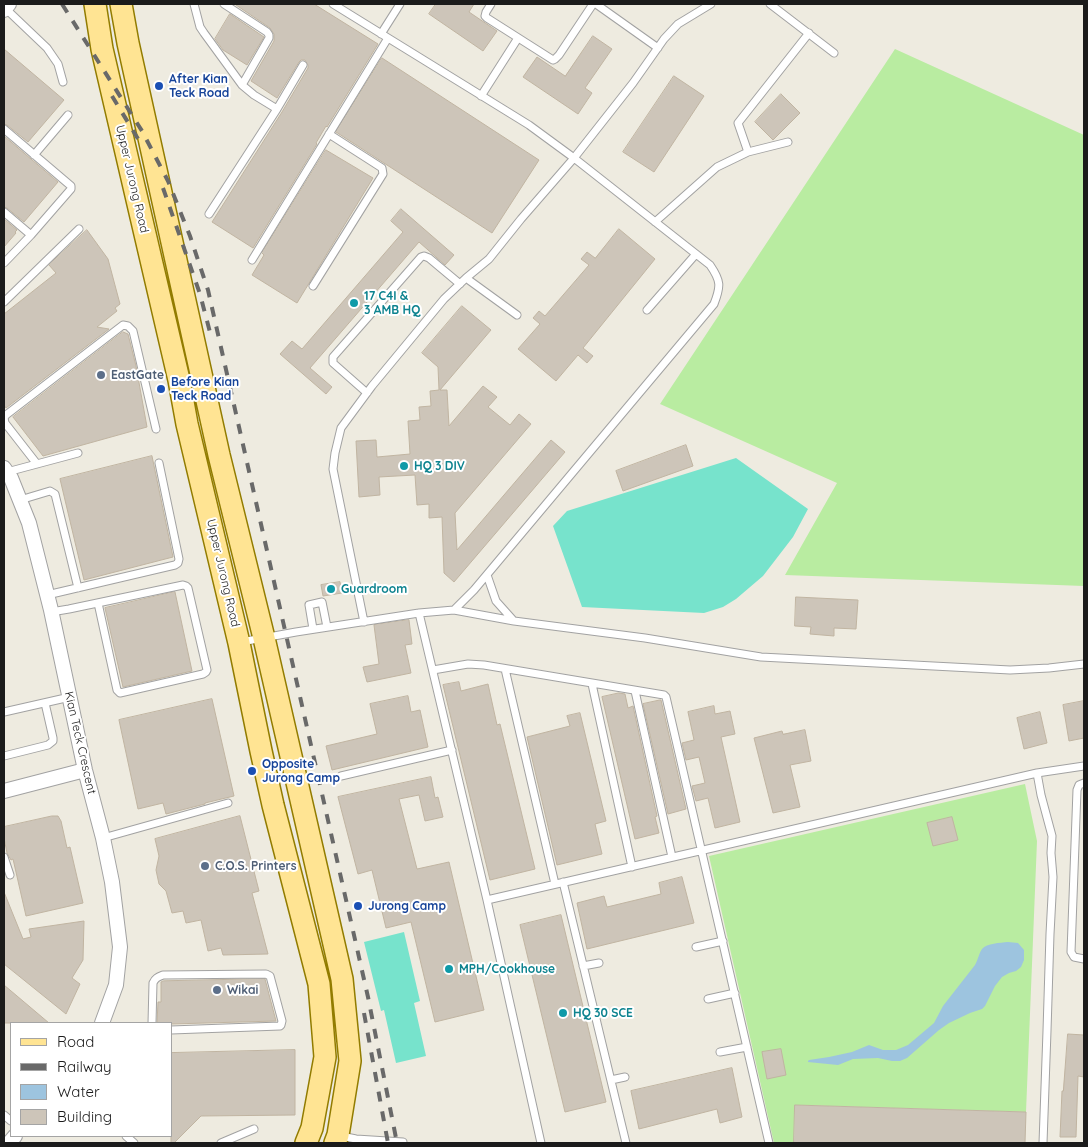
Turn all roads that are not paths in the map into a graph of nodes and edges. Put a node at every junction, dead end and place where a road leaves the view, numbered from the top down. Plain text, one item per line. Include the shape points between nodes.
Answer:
1 (95, 4) edge
2 (121, 4) edge
3 (194, 4) edge
4 (224, 4) edge
5 (333, 4) edge
6 (400, 4) edge
7 (491, 4) edge
8 (594, 4) edge
9 (711, 4) edge
10 (770, 4) edge
11 (6, 7) edge
12 (809, 34) junction
13 (384, 36) junction
14 (518, 38) junction
15 (658, 48) junction
16 (834, 53) dead end
17 (304, 65) dead end
18 (63, 82) dead end
19 (242, 85) junction
20 (482, 96) junction
21 (277, 109) junction
22 (68, 115) dead end
23 (4, 129) edge
24 (329, 134) junction
25 (788, 142) dead end
26 (748, 152) junction
27 (34, 155) junction
28 (574, 158) junction
29 (4, 212) edge
30 (209, 214) dead end
31 (655, 222) junction
32 (80, 229) dead end
33 (31, 235) junction
34 (696, 254) junction
35 (252, 260) dead end
36 (4, 263) edge
37 (463, 281) junction
38 (313, 286) dead end
39 (4, 302) edge
40 (647, 310) dead end
41 (517, 315) dead end
42 (367, 393) junction
43 (156, 429) dead end
44 (78, 453) dead end
45 (158, 463) dead end
46 (37, 464) junction
47 (5, 470) edge
48 (20, 500) junction
49 (487, 575) junction
50 (78, 588) junction
51 (47, 595) junction
52 (98, 603) junction
53 (454, 610) junction
54 (51, 612) junction
55 (420, 613) junction
56 (514, 620) junction
57 (364, 622) junction
58 (327, 627) junction
59 (313, 629) junction
60 (264, 638) junction
61 (239, 643) junction
62 (1084, 664) edge
63 (504, 669) junction
64 (433, 670) junction
65 (592, 684) junction
66 (635, 691) junction
67 (70, 697) junction
68 (45, 703) junction
69 (4, 712) edge
70 (452, 750) junction
71 (4, 756) edge
72 (1084, 766) edge
73 (85, 770) junction
74 (1038, 773) junction
75 (341, 776) dead end
76 (1082, 784) edge
77 (4, 791) edge
78 (228, 803) dead end
79 (102, 838) junction
80 (702, 850) junction
81 (4, 857) edge
82 (672, 857) junction
83 (632, 866) junction
84 (10, 875) dead end
85 (563, 882) junction
86 (555, 884) junction
87 (486, 900) junction
88 (723, 941) junction
89 (696, 947) dead end
90 (1084, 959) edge
91 (598, 962) dead end
92 (583, 966) junction
93 (735, 993) junction
94 (708, 1000) dead end
95 (102, 1022) edge
96 (152, 1022) edge
97 (172, 1030) edge
98 (747, 1047) junction
99 (720, 1052) dead end
100 (625, 1077) dead end
101 (611, 1080) junction
102 (254, 1129) dead end
103 (336, 1139) edge
104 (403, 1142) dead end
105 (221, 1143) edge
106 (306, 1143) edge
107 (541, 1143) edge
108 (626, 1143) edge
109 (769, 1143) edge
110 (1043, 1143) edge

1 - 61 main road, Upper Jurong Road via 102,49
2 - 60 main road, Upper Jurong Road via 219,455
3 - 19 lane via 204,33
4 - 19 lane via 270,38
5 - 13 lane
6 - 13 lane
7 - 14 lane via 486,16
8 - 14 lane via 553,60
8 - 15 lane
9 - 15 lane via 678,24
10 - 12 lane
11 - 18 lane via 47,48 58,64
12 - 16 lane
12 - 26 lane via 738,123
13 - 20 lane
13 - 24 lane
14 - 20 lane
15 - 28 lane
17 - 21 lane
19 - 21 lane
20 - 28 lane
21 - 30 lane
22 - 27 lane
23 - 27 lane
24 - 35 lane
24 - 38 lane via 384,172
25 - 26 lane
26 - 31 lane via 717,167
27 - 33 lane via 71,189
28 - 31 lane
28 - 37 lane via 489,259
29 - 33 lane
31 - 34 lane
32 - 39 lane
33 - 36 lane
34 - 40 lane
34 - 49 lane via 718,276 719,291 714,304
37 - 41 lane
37 - 42 lane via 444,299
37 - 42 lane via 429,258 421,257 333,357 333,363
42 - 57 lane via 341,428 333,469
43 - 46 lane via 133,331 123,325 4,418
44 - 46 lane
45 - 50 lane via 178,563
46 - 47 lane
47 - 48 street, Kian Teck Crescent
48 - 50 lane via 50,491 55,494
48 - 51 street, Kian Teck Crescent
49 - 53 lane
49 - 56 lane via 496,601
50 - 51 lane
51 - 54 street, Kian Teck Crescent
52 - 52 lane via 186,586 206,672 120,693
52 - 54 lane
53 - 55 lane
53 - 56 lane
54 - 67 street, Kian Teck Crescent
55 - 57 lane
55 - 64 lane
56 - 62 lane via 761,657 1010,670
57 - 58 lane
58 - 59 lane
58 - 59 lane via 322,602 309,604
59 - 60 lane
60 - 61 lane
60 - 103 main road, Upper Jurong Road via 342,979 350,1060
61 - 106 main road, Upper Jurong Road via 260,751 319,984 325,1057 312,1128
63 - 64 lane via 472,664
63 - 65 lane
63 - 86 lane
64 - 70 lane
65 - 66 lane
65 - 83 lane
66 - 80 lane via 664,695 667,700
66 - 82 lane
67 - 68 lane
67 - 73 street, Kian Teck Crescent
68 - 69 lane
68 - 71 lane via 53,741
70 - 75 lane
70 - 87 lane
72 - 74 lane
73 - 77 street
73 - 79 street, Kian Teck Crescent
74 - 80 lane
74 - 110 lane via 1052,836 1053,877
76 - 90 lane via 1077,790 1071,952 1074,957
78 - 79 lane
79 - 95 street, Kian Teck Crescent via 112,882 120,947 116,985
80 - 82 lane
80 - 88 lane
81 - 84 lane
82 - 83 lane
83 - 85 lane
85 - 86 lane
85 - 92 lane
86 - 87 lane
87 - 107 lane
88 - 89 lane
88 - 93 lane
91 - 92 lane
92 - 101 lane
93 - 94 lane
93 - 98 lane
96 - 97 lane via 153,983 159,976 270,976 282,1021 280,1026
98 - 99 lane
98 - 109 lane
100 - 101 lane
101 - 108 lane
102 - 105 lane
103 - 104 lane

